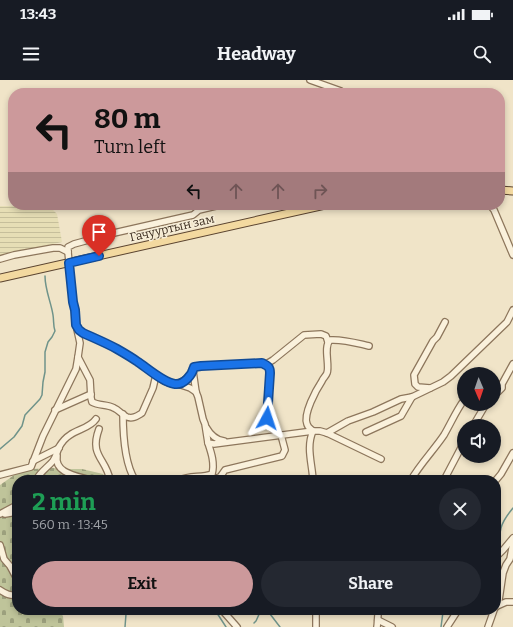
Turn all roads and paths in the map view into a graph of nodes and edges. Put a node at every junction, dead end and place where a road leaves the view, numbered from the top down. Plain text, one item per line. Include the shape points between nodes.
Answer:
1 (310, 80) edge
2 (333, 88) edge
3 (199, 210) edge
4 (303, 210) edge
5 (494, 210) edge
6 (68, 252) junction
7 (513, 255) edge
8 (0, 259) edge
9 (69, 263) junction
10 (0, 278) edge
11 (513, 310) edge
12 (444, 322) dead end
13 (76, 325) junction
14 (328, 342) junction
15 (369, 346) dead end
16 (78, 357) junction
17 (263, 364) junction
18 (513, 364) edge
19 (193, 371) junction
20 (156, 375) junction
21 (177, 384) junction
22 (430, 388) junction
23 (502, 388) edge
24 (196, 392) junction
25 (91, 394) junction
26 (412, 397) junction
27 (55, 410) junction
28 (457, 411) edge
29 (123, 414) junction
30 (96, 419) dead end
31 (206, 424) junction
32 (99, 429) dead end
33 (313, 431) junction
34 (366, 432) dead end
35 (327, 433) junction
36 (281, 435) junction
37 (208, 442) junction
38 (228, 442) junction
39 (58, 451) junction
40 (513, 453) edge
41 (457, 455) edge
42 (381, 459) dead end
43 (33, 461) junction
44 (0, 475) edge
45 (39, 475) edge
46 (74, 475) edge
47 (108, 475) edge
48 (133, 475) edge
49 (208, 475) edge
50 (221, 475) edge
51 (312, 475) edge
52 (414, 475) edge
53 (447, 475) edge
54 (500, 475) edge
55 (12, 508) edge
56 (12, 513) edge
57 (0, 515) edge
58 (513, 538) edge
59 (513, 543) edge
60 (0, 545) edge
61 (501, 552) edge
62 (512, 560) edge
63 (12, 570) edge
64 (501, 587) edge
65 (0, 590) edge
66 (12, 596) edge
67 (513, 602) edge
68 (501, 605) edge
69 (226, 615) edge
70 (316, 615) edge
71 (377, 615) edge
72 (455, 615) edge
73 (493, 615) edge
74 (378, 620) junction
75 (237, 627) edge
76 (316, 627) edge
77 (377, 627) edge
78 (392, 627) edge
79 (447, 627) edge
80 (488, 627) edge

1 - 2 street
3 - 6 street via 193,215 74,244 68,247
4 - 9 main road, Гачууртын зам
5 - 7 street
6 - 8 street via 53,248
6 - 9 street
9 - 10 main road, Гачууртын зам
9 - 13 street
11 - 22 street via 507,322 450,376
12 - 22 street via 414,375 418,387
13 - 16 street via 80,343
13 - 20 street via 83,333 115,348
14 - 15 street via 343,340
14 - 17 street via 326,336 321,334 304,336 273,360
14 - 33 street via 327,375 317,390 306,417 307,424
16 - 25 street via 90,380
16 - 27 street via 76,369
17 - 19 street via 201,366 194,367
17 - 36 street via 270,369 268,424
18 - 23 street
19 - 21 street via 185,381
19 - 24 street
20 - 21 street via 164,381
20 - 29 street via 142,413 134,417 126,417
21 - 24 street
22 - 26 street
24 - 31 street
25 - 27 street
25 - 29 street via 92,402 96,405 113,407
26 - 34 street via 401,416
26 - 35 street via 348,420
27 - 43 street
28 - 52 street via 443,436
29 - 48 street via 126,454
30 - 39 street via 64,440
31 - 37 street
31 - 38 street via 215,438
32 - 47 street via 96,451
33 - 35 street
33 - 36 street
33 - 51 street via 309,446
35 - 42 street
36 - 38 street
36 - 50 street via 285,450 282,456 225,470
37 - 38 street
37 - 49 street via 213,466 212,474
39 - 43 street
39 - 45 street via 52,462
39 - 46 street via 56,464 65,472
40 - 54 street
41 - 53 street
43 - 44 street via 31,466
55 - 57 street
56 - 57 street
58 - 61 street
59 - 62 street
60 - 63 street via 4,559
62 - 64 street via 503,574
65 - 66 street
67 - 68 street
69 - 75 street
70 - 76 street
71 - 74 street
72 - 79 street
73 - 80 street
74 - 77 street
74 - 78 street

